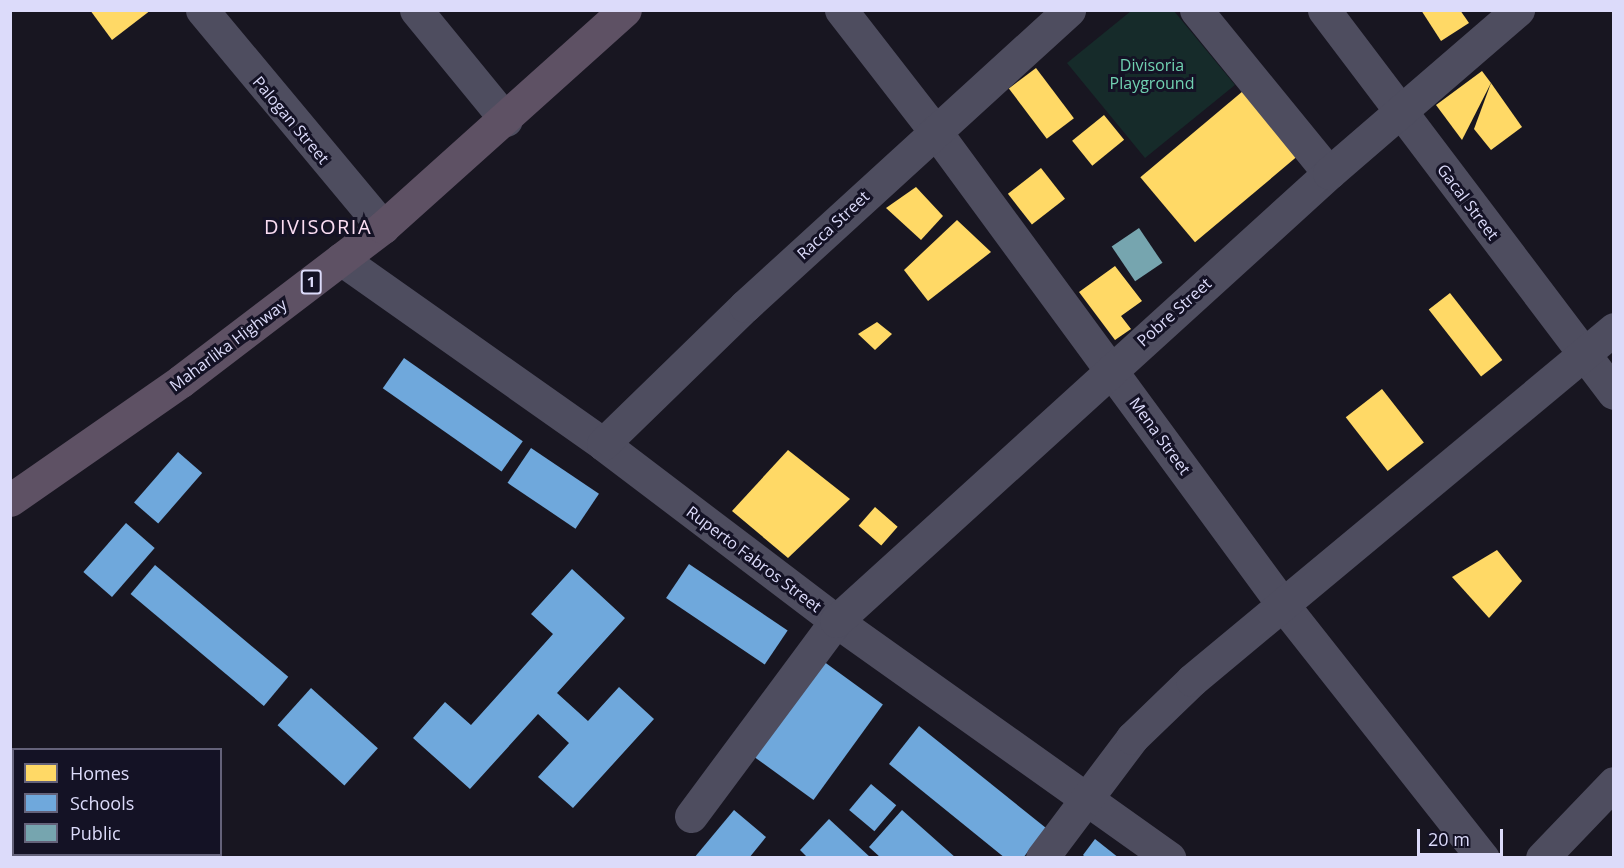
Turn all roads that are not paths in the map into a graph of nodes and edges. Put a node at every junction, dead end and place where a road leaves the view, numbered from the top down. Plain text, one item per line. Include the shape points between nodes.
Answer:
1 (202, 10) edge
2 (416, 10) edge
3 (625, 10) edge
4 (841, 10) edge
5 (1069, 10) edge
6 (1196, 10) edge
7 (1324, 10) edge
8 (1518, 10) edge
9 (1400, 112) junction
10 (506, 120) junction
11 (935, 131) junction
12 (1329, 172) junction
13 (383, 227) junction
14 (341, 259) junction
15 (1614, 329) edge
16 (1585, 355) junction
17 (1111, 368) junction
18 (1614, 393) edge
19 (603, 444) junction
20 (10, 500) edge
21 (1283, 605) junction
22 (836, 621) junction
23 (1614, 783) edge
24 (1086, 799) junction
25 (692, 816) dead end
26 (1042, 858) edge
27 (1169, 858) edge
28 (1483, 858) edge
29 (1542, 858) edge

1 - 13 street, Palogan Street
2 - 10 street
3 - 10 highway, Maharlika Highway / 1
4 - 11 street, Mena Street
5 - 11 street, Racca Street
6 - 12 street
7 - 9 street, Gacal Street
8 - 9 street, Pobre Street
9 - 12 street, Pobre Street
9 - 16 street, Gacal Street
10 - 13 highway, Maharlika Highway / 1
11 - 17 street, Mena Street
11 - 19 street, Racca Street via 745,306
12 - 17 street, Pobre Street
13 - 14 highway, Maharlika Highway / 1
14 - 19 street, Ruperto Fabros Street
14 - 20 highway, Maharlika Highway / 1 via 181,381
15 - 16 street
16 - 18 street, Gacal Street
16 - 21 street
17 - 21 street, Mena Street
17 - 22 street, Pobre Street
19 - 22 street, Ruperto Fabros Street
21 - 24 street via 1192,680 1131,738
21 - 28 street, Mena Street
22 - 24 street, Ruperto Fabros Street
22 - 25 street, Pobre Street
23 - 29 street
24 - 26 street
24 - 27 street, Ruperto Fabros Street

